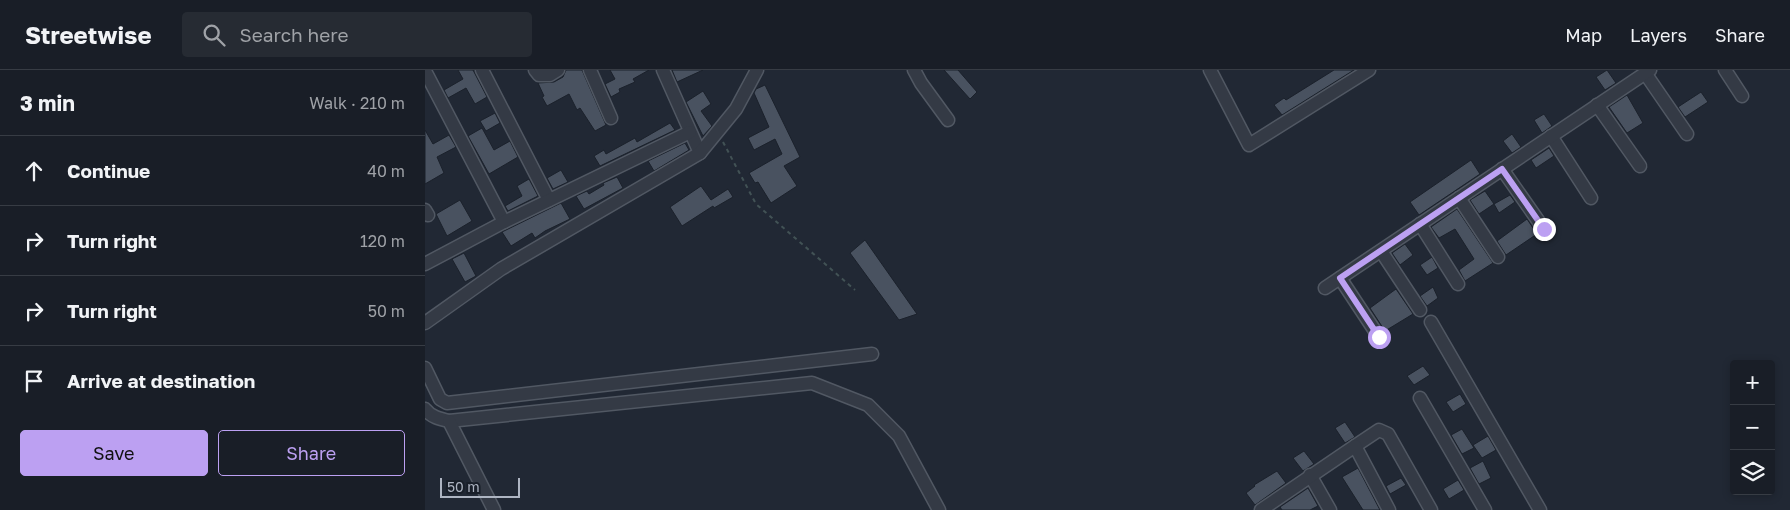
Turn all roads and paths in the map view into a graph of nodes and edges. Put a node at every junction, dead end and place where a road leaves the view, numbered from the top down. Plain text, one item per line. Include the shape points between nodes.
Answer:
1 (482, 70) edge
2 (535, 70) edge
3 (558, 70) edge
4 (591, 70) edge
5 (663, 70) edge
6 (757, 70) edge
7 (914, 70) edge
8 (1210, 70) edge
9 (1369, 70) edge
10 (1725, 70) edge
11 (425, 71) edge
12 (1647, 71) edge
13 (1742, 96) dead end
14 (1597, 105) junction
15 (611, 118) dead end
16 (948, 120) dead end
17 (717, 131) junction
18 (690, 132) junction
19 (1687, 134) dead end
20 (1551, 136) junction
21 (699, 153) junction
22 (1640, 166) dead end
23 (1502, 169) junction
24 (1459, 198) junction
25 (1591, 198) dead end
26 (549, 200) junction
27 (504, 222) junction
28 (1420, 224) junction
29 (1544, 229) dead end
30 (1381, 251) junction
31 (1498, 257) dead end
32 (425, 264) edge
33 (1340, 278) junction
34 (1458, 284) dead end
35 (1325, 288) dead end
36 (855, 290) dead end
37 (1420, 310) dead end
38 (1431, 322) dead end
39 (425, 323) edge
40 (1379, 337) dead end
41 (871, 354) dead end
42 (425, 368) edge
43 (1420, 398) dead end
44 (425, 409) edge
45 (449, 421) junction
46 (1355, 446) junction
47 (1310, 475) junction
48 (1267, 508) edge
49 (494, 510) edge
50 (939, 510) edge
51 (1330, 510) edge
52 (1389, 510) edge
53 (1431, 510) edge
54 (1485, 510) edge
55 (1540, 510) edge

1 - 26 street
2 - 3 street via 545,76
4 - 15 street
5 - 18 street
6 - 17 street via 736,109
7 - 16 street
8 - 9 street via 1249,145
10 - 13 street
11 - 27 street
12 - 14 street
12 - 19 street
14 - 20 street
14 - 22 street
17 - 21 street
17 - 36 path via 756,204
18 - 21 street
18 - 26 street
20 - 23 street
20 - 25 street
21 - 39 street via 501,269
23 - 24 street
23 - 29 street
24 - 28 street
24 - 31 street
26 - 27 street
27 - 32 street
28 - 30 street
28 - 34 street
30 - 33 street
30 - 37 street
33 - 35 street
33 - 40 street
38 - 55 street
41 - 42 street via 447,403 440,399
43 - 54 street
44 - 45 street via 436,418
45 - 49 street
45 - 50 street via 812,383 868,405 899,436
46 - 47 street
46 - 52 street
46 - 53 street via 1379,430 1388,434
47 - 48 street
47 - 51 street

